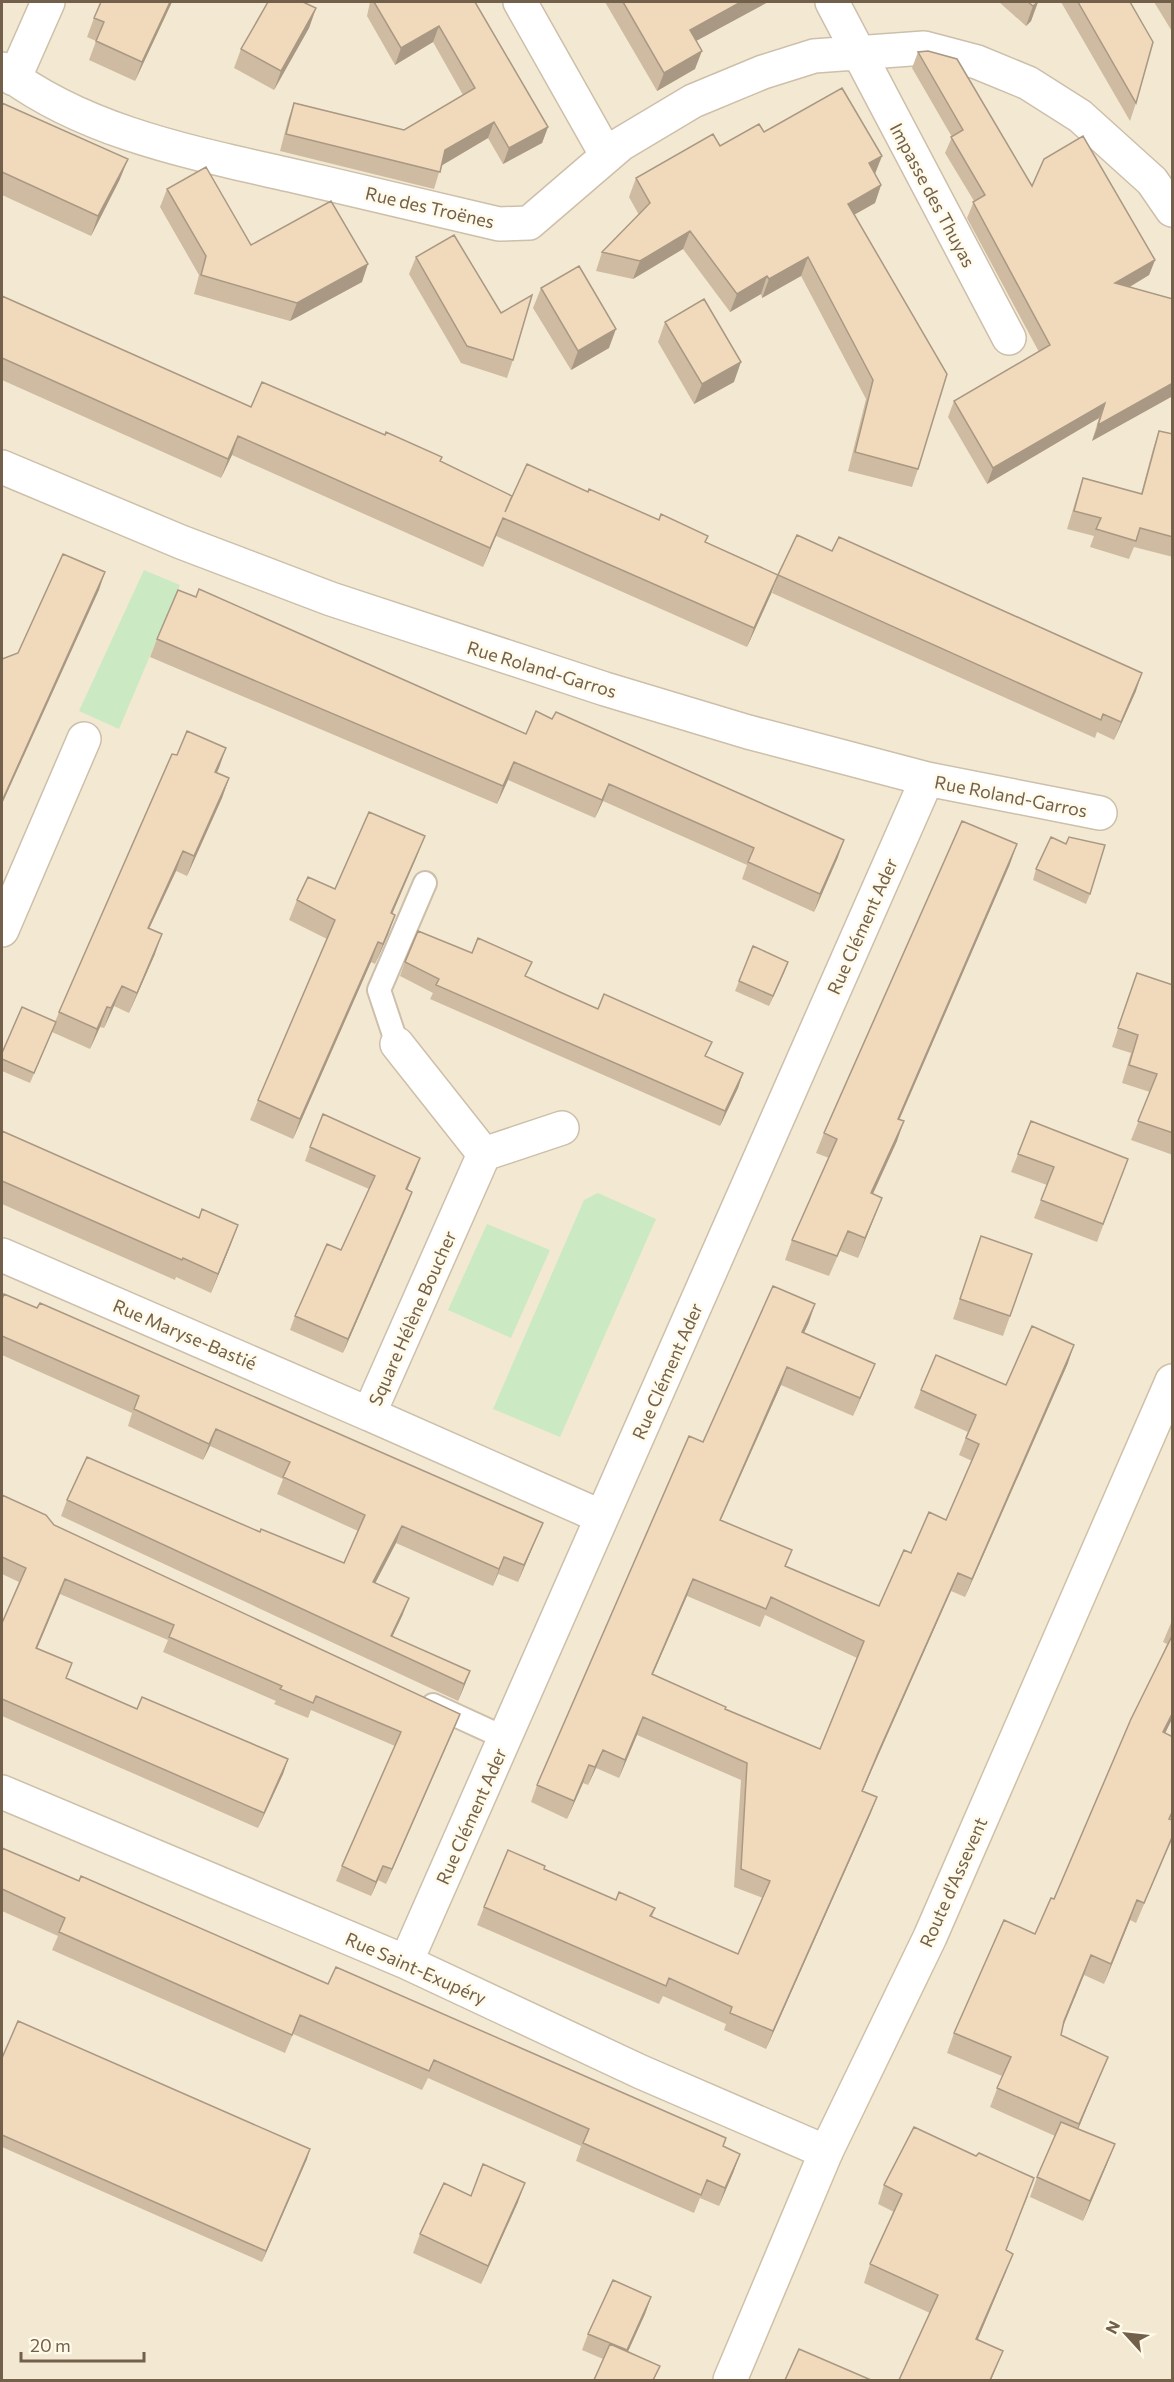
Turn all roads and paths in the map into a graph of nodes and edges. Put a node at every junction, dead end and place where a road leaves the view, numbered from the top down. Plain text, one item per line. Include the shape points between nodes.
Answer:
1 (48, 2) edge
2 (520, 2) edge
3 (832, 2) edge
4 (856, 52) junction
5 (8, 74) edge
6 (607, 156) junction
7 (1173, 210) edge
8 (1009, 338) dead end
9 (2, 466) edge
10 (84, 739) dead end
11 (927, 779) junction
12 (1100, 813) dead end
13 (425, 883) dead end
14 (2, 930) edge
15 (397, 1044) joint
16 (562, 1128) dead end
17 (484, 1154) junction
18 (2, 1255) edge
19 (1173, 1381) edge
20 (369, 1414) junction
21 (602, 1517) junction
22 (414, 1697) edge
23 (505, 1738) junction
24 (2, 1792) edge
25 (406, 1962) junction
26 (826, 2152) junction
27 (730, 2380) edge

1 - 5 street
2 - 6 street
3 - 4 street, Impasse des Thuyas
4 - 6 street, Rue des Troënes via 814,56 693,101
4 - 7 street, Rue des Troënes via 924,48 977,62 1028,83 1106,138 1152,181
4 - 8 street, Impasse des Thuyas
5 - 6 street, Rue des Troënes via 66,108 200,155 499,224 529,223
9 - 11 street, Rue Roland-Garros via 181,542 425,632 748,732
10 - 14 street
11 - 12 street, Rue Roland-Garros
11 - 21 street, Rue Clément Ader
13 - 15 lane via 379,990
15 - 17 street
16 - 17 street
17 - 20 street, Square Hélène Boucher
18 - 20 street, Rue Maryse-Bastié
19 - 26 street, Route d'Assevent via 930,1937
20 - 21 street, Square Hélène Boucher
21 - 23 street, Rue Clément Ader
22 - 23 lane
23 - 25 street, Rue Clément Ader
24 - 25 street, Rue Saint-Exupéry
25 - 26 street, Rue Saint-Exupéry via 641,2072
26 - 27 street, Route d'Assevent

